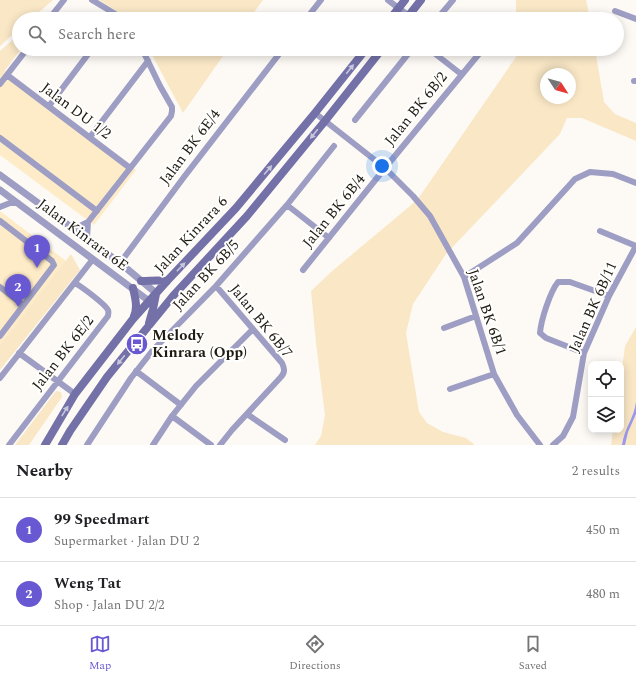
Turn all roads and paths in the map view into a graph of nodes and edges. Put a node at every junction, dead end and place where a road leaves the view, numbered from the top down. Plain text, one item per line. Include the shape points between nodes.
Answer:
1 (64, 0) edge
2 (92, 0) edge
3 (321, 0) edge
4 (388, 0) edge
5 (405, 0) edge
6 (421, 0) edge
7 (453, 0) edge
8 (398, 8) junction
9 (55, 12) edge
10 (109, 12) edge
11 (312, 12) edge
12 (395, 12) edge
13 (402, 12) edge
14 (411, 12) edge
15 (443, 12) edge
16 (624, 14) edge
17 (636, 19) edge
18 (22, 56) edge
19 (87, 56) edge
20 (146, 56) edge
21 (278, 56) edge
22 (360, 56) edge
23 (376, 56) edge
24 (406, 56) edge
25 (438, 56) edge
26 (477, 56) edge
27 (148, 60) junction
28 (461, 74) junction
29 (7, 75) junction
30 (0, 84) edge
31 (49, 106) junction
32 (315, 113) junction
33 (355, 120) dead end
34 (325, 121) junction
35 (90, 137) junction
36 (0, 138) edge
37 (334, 146) dead end
38 (130, 168) junction
39 (385, 168) junction
40 (0, 175) edge
41 (636, 183) edge
42 (0, 190) edge
43 (18, 203) junction
44 (287, 204) junction
45 (0, 207) edge
46 (97, 211) junction
47 (0, 222) edge
48 (88, 222) junction
49 (74, 229) junction
50 (600, 231) dead end
51 (87, 238) junction
52 (329, 238) junction
53 (636, 246) edge
54 (93, 259) junction
55 (120, 263) junction
56 (303, 270) dead end
57 (464, 277) junction
58 (141, 281) junction
59 (166, 281) junction
60 (75, 282) junction
61 (216, 286) junction
62 (0, 287) edge
63 (133, 288) junction
64 (173, 296) junction
65 (609, 296) junction
66 (153, 298) junction
67 (23, 305) junction
68 (476, 316) junction
69 (133, 319) junction
70 (147, 328) junction
71 (444, 328) dead end
72 (253, 329) junction
73 (0, 336) edge
74 (584, 352) junction
75 (19, 353) junction
76 (136, 371) junction
77 (494, 374) junction
78 (0, 378) edge
79 (58, 381) junction
80 (450, 389) dead end
81 (75, 394) junction
82 (180, 405) junction
83 (247, 414) junction
84 (172, 416) junction
85 (285, 440) dead end
86 (9, 445) edge
87 (45, 445) edge
88 (62, 445) edge
89 (87, 445) edge
90 (153, 445) edge
91 (211, 445) edge
92 (220, 445) edge
93 (540, 445) edge
94 (553, 445) edge

1 - 9 street
2 - 10 street
3 - 11 street
4 - 8 street
5 - 8 main road
6 - 14 main road
7 - 15 street
8 - 12 main road
8 - 13 street
16 - 17 street
18 - 29 street
19 - 31 street
20 - 27 street
21 - 55 street, Jalan BK 6E/4
32 -> 22 main road, Jalan Kinrara 6
23 - 34 main road, Jalan Kinrara 6
24 - 33 street
25 - 28 street
26 - 28 street, Jalan BK 6B/2
27 - 35 street
27 - 38 street via 172,111
28 - 39 street, Jalan BK 6B/2
29 - 30 street
29 - 31 street, Jalan DU 1/2
31 - 35 street, Jalan DU 1/2
32 - 34 street, Jalan BK 6B/1
59 -> 32 main road, Jalan Kinrara 6 via 236,208
34 - 39 street, Jalan BK 6B/1
34 -> 64 main road, Jalan Kinrara 6 via 247,216
35 - 38 street, Jalan DU 1/2
36 - 46 street
37 - 44 street, Jalan BK 6B/5
38 - 46 street
39 - 52 street, Jalan BK 6B/4
39 - 57 street, Jalan BK 6B/1 via 430,216
40 - 49 street, Jalan Kinrara 6E
41 - 57 street via 613,174 590,172 575,179 517,243
42 - 43 street, Jalan Kinrara 6E
43 - 45 street
43 - 54 street, Jalan Kinrara 6E
44 - 52 street
44 - 61 street, Jalan BK 6B/5
46 - 48 street
47 - 67 street via 54,265
48 - 49 street
48 - 51 street, Jalan Kinrara 6E
49 - 51 street, Jalan Kinrara 6E
50 - 53 street
51 - 55 street, Jalan Kinrara 6E
52 - 56 street, Jalan BK 6B/4
53 - 65 street, Jalan BK 6B/11
54 - 60 street
54 - 63 street, Jalan Kinrara 6E
55 - 58 street, Jalan Kinrara 6E
57 - 68 street, Jalan BK 6B/1
58 - 59 main road
58 - 66 street, Jalan Kinrara 6E
59 - 66 main road, Jalan Kinrara 6
60 - 75 street
60 - 79 street, Jalan BK 6E/2 via 108,309 108,316
61 - 72 street, Jalan BK 6B/7
61 - 76 street, Jalan BK 6B/5 via 153,350
62 - 67 street
63 - 66 street, Jalan Kinrara 6E
63 - 69 main road via 136,311
64 - 66 main road
64 - 70 main road, Jalan Kinrara 6
65 - 74 street, Jalan BK 6B/11
65 - 74 street via 570,282 558,282 554,287 540,325 540,333 546,338
66 - 69 main road, Jalan Kinrara 6
66 - 70 main road
67 - 73 street
68 - 71 street
68 - 77 street, Jalan BK 6B/1
69 - 81 main road, Jalan Kinrara 6
70 -> 88 main road, Jalan Kinrara 6 via 107,377
72 - 82 street
72 - 83 street, Jalan BK 6B/7 via 282,363 284,373
74 - 94 street, Jalan BK 6B/11 via 573,417 563,436
75 - 78 street
75 - 79 street
76 - 82 street
76 - 89 street, Jalan BK 6B/5
77 - 80 street
77 - 93 street, Jalan BK 6B/1 via 517,415
79 - 81 street
79 - 86 street, Jalan BK 6E/2
87 -> 81 main road, Jalan Kinrara 6
82 - 84 street
83 - 85 street
83 - 92 street, Jalan BK 6B/7
84 - 90 street
84 - 91 street

